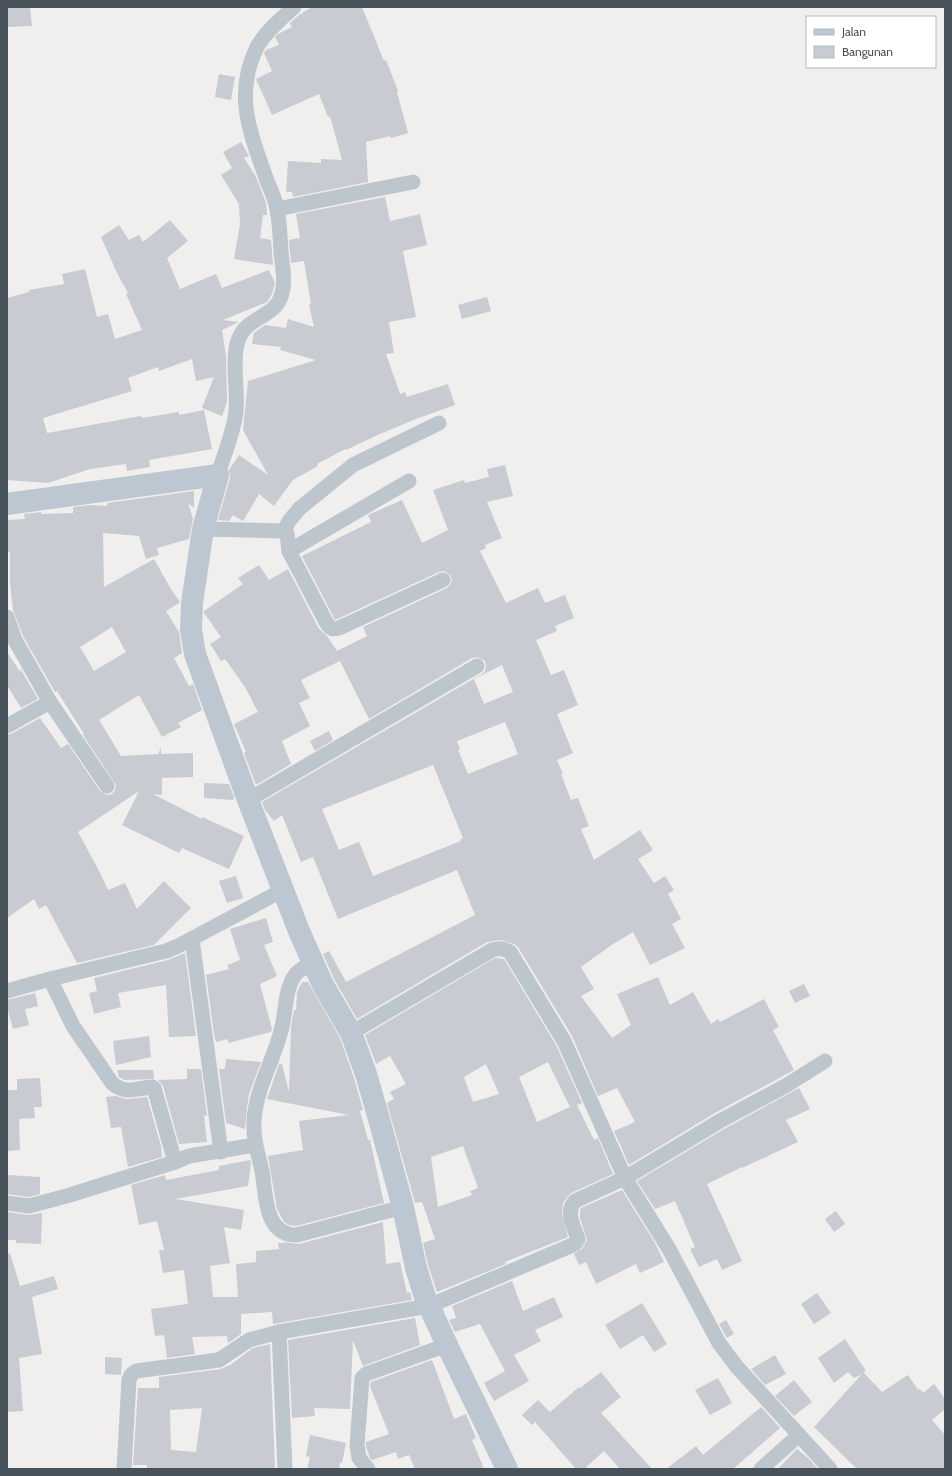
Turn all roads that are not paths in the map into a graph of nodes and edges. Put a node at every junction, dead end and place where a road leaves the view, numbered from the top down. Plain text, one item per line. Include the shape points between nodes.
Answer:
1 (294, 7) edge
2 (413, 182) dead end
3 (277, 209) junction
4 (439, 423) dead end
5 (218, 475) junction
6 (409, 481) dead end
7 (7, 504) edge
8 (203, 530) junction
9 (284, 531) junction
10 (288, 551) junction
11 (443, 580) dead end
12 (7, 617) edge
13 (477, 666) dead end
14 (50, 702) junction
15 (7, 726) edge
16 (107, 786) dead end
17 (248, 800) junction
18 (283, 890) junction
19 (192, 939) junction
20 (313, 963) junction
21 (50, 979) junction
22 (7, 991) edge
23 (351, 1033) junction
24 (825, 1061) dead end
25 (255, 1146) junction
26 (221, 1152) junction
27 (175, 1162) junction
28 (625, 1178) junction
29 (7, 1203) edge
30 (403, 1207) junction
31 (429, 1306) junction
32 (279, 1332) junction
33 (447, 1345) junction
34 (799, 1435) junction
35 (124, 1469) edge
36 (285, 1469) edge
37 (368, 1469) edge
38 (507, 1469) edge
39 (761, 1469) edge
40 (830, 1469) edge

1 - 3 street via 258,46 246,84 248,128
2 - 3 street
3 - 5 street via 283,292 274,309 254,321 239,336 236,350 236,410
4 - 9 street via 353,465 300,508
5 - 7 street
5 - 8 street
6 - 10 street
8 - 9 street
8 - 17 street via 192,603 191,630 195,654
9 - 10 street via 287,534
10 - 11 street via 328,626 333,629
12 - 14 street via 15,640
13 - 17 street
14 - 15 street
14 - 16 street
17 - 18 street
18 - 19 street
18 - 20 street
19 - 21 street via 166,951
19 - 26 street
20 - 23 street
20 - 25 street via 296,974 287,994 282,1027 260,1092 254,1119
21 - 22 street
21 - 27 street via 73,1026 112,1083 126,1090 154,1088
23 - 28 street via 492,950 505,949 513,956 564,1040
23 - 30 street via 378,1112
24 - 28 street
25 - 26 street
25 - 30 street via 262,1171 266,1206 279,1231 285,1234 297,1235
26 - 27 street via 189,1156
27 - 29 street via 29,1206
28 - 31 street via 573,1203 570,1214 578,1239 575,1244
28 - 34 street via 669,1249 719,1343 737,1368
30 - 31 street via 416,1268
31 - 32 street
31 - 33 street
32 - 35 street via 244,1342 219,1360 133,1372 128,1380
32 - 36 street
33 - 37 street via 366,1374 362,1378 357,1445 359,1458
33 - 38 street
34 - 39 street
34 - 40 street

